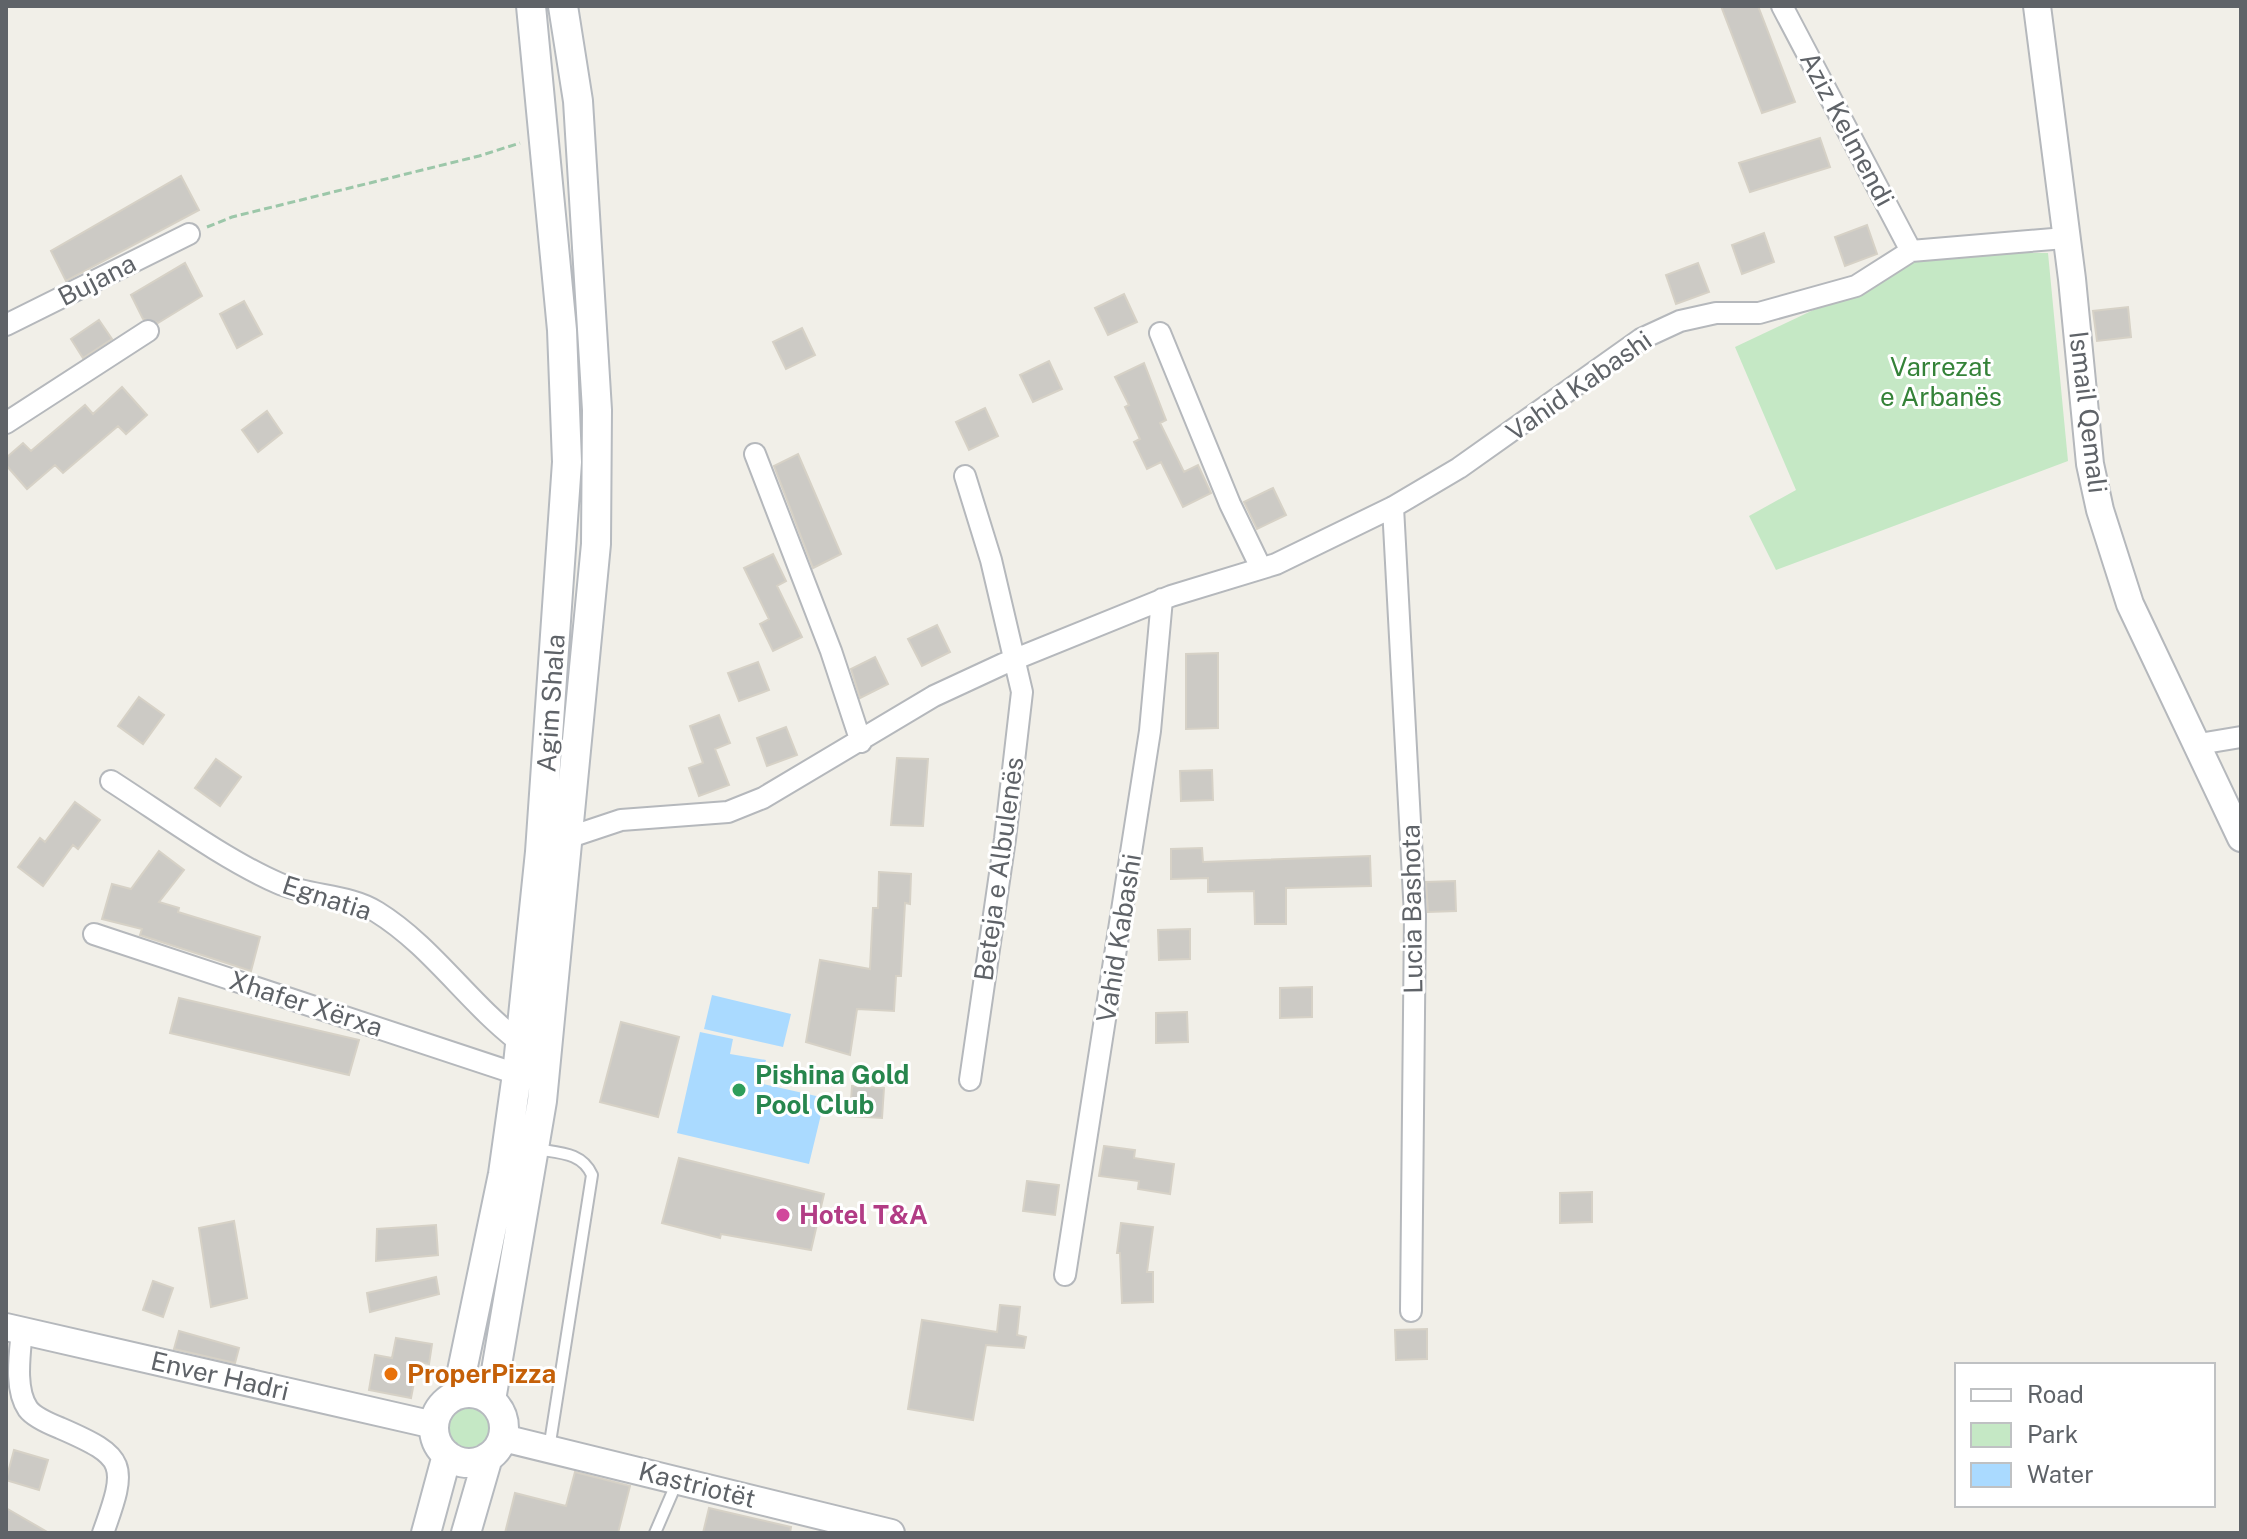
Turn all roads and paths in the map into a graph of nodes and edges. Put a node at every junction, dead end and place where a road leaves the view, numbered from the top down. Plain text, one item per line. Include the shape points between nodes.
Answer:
1 (531, 6) edge
2 (563, 6) edge
3 (1782, 6) edge
4 (2037, 6) edge
5 (545, 135) junction
6 (189, 234) joint
7 (2065, 238) junction
8 (1911, 251) junction
9 (6, 325) edge
10 (148, 331) dead end
11 (1160, 333) dead end
12 (6, 423) edge
13 (755, 454) dead end
14 (965, 476) dead end
15 (1393, 507) junction
16 (1261, 568) junction
17 (1162, 599) junction
18 (1015, 659) junction
19 (2241, 737) edge
20 (861, 742) junction
21 (2199, 744) junction
22 (111, 781) dead end
23 (570, 837) junction
24 (2241, 838) edge
25 (94, 934) dead end
26 (521, 1043) junction
27 (517, 1074) junction
28 (970, 1080) dead end
29 (534, 1149) junction
30 (1065, 1275) dead end
31 (1411, 1311) dead end
32 (14, 1328) edge
33 (457, 1395) junction
34 (491, 1400) junction
35 (434, 1425) junction
36 (496, 1448) junction
37 (549, 1449) junction
38 (447, 1455) junction
39 (678, 1480) junction
40 (823, 1525) edge
41 (103, 1533) edge
42 (426, 1533) edge
43 (466, 1533) edge
44 (655, 1533) edge
45 (891, 1533) edge

1 - 5 main road, Agim Shala
2 - 23 main road, Agim Shala via 578,101 597,410 596,544
3 - 8 street, Aziz Kelmendi
4 - 7 street, Ismail Qemali
5 - 6 path via 232,217
5 - 26 main road, Agim Shala via 567,462
6 - 9 street, Bujana
7 - 8 street, Vahid Kabashi
7 - 21 street, Ismail Qemali via 2090,464 2100,510 2130,604 2170,695
8 - 15 street, Vahid Kabashi via 1856,286 1759,313 1716,313 1680,321 1641,339 1491,448
10 - 12 street
11 - 16 street
13 - 20 street
14 - 18 street, Beteja e Albulenës
15 - 16 street, Vahid Kabashi
15 - 31 street, Lucia Bashota via 1415,915
16 - 17 street, Vahid Kabashi
17 - 18 street, Vahid Kabashi
17 - 30 street, Vahid Kabashi via 1150,731
18 - 20 street, Vahid Kabashi via 934,696
18 - 28 street, Beteja e Albulenës via 1022,692
19 - 21 street
20 - 23 street, Vahid Kabashi via 728,812 621,820
21 - 24 street, Ismail Qemali
22 - 26 street, Egnatia via 275,882 375,910
23 - 29 main road, Agim Shala
25 - 27 street, Xhafer Xërxa
26 - 27 main road, Agim Shala
27 - 33 main road, Agim Shala via 503,1174
29 - 34 main road, Agim Shala
29 - 37 lane via 575,1156 586,1162 592,1175
32 - 35 street, Enver Hadri
32 - 41 street via 29,1411 100,1445 116,1461 119,1477
33 - 34 main road via 477,1393
33 - 35 main road, Agim Shala via 438,1412
34 - 36 main road via 502,1415
35 - 38 main road
36 - 37 street, Kastriotët
36 - 38 main road via 468,1463
36 - 43 main road
37 - 39 street, Kastriotët
38 - 42 main road
39 - 40 street, Kastriotët
39 - 44 lane
40 - 45 street, Kastriotët

